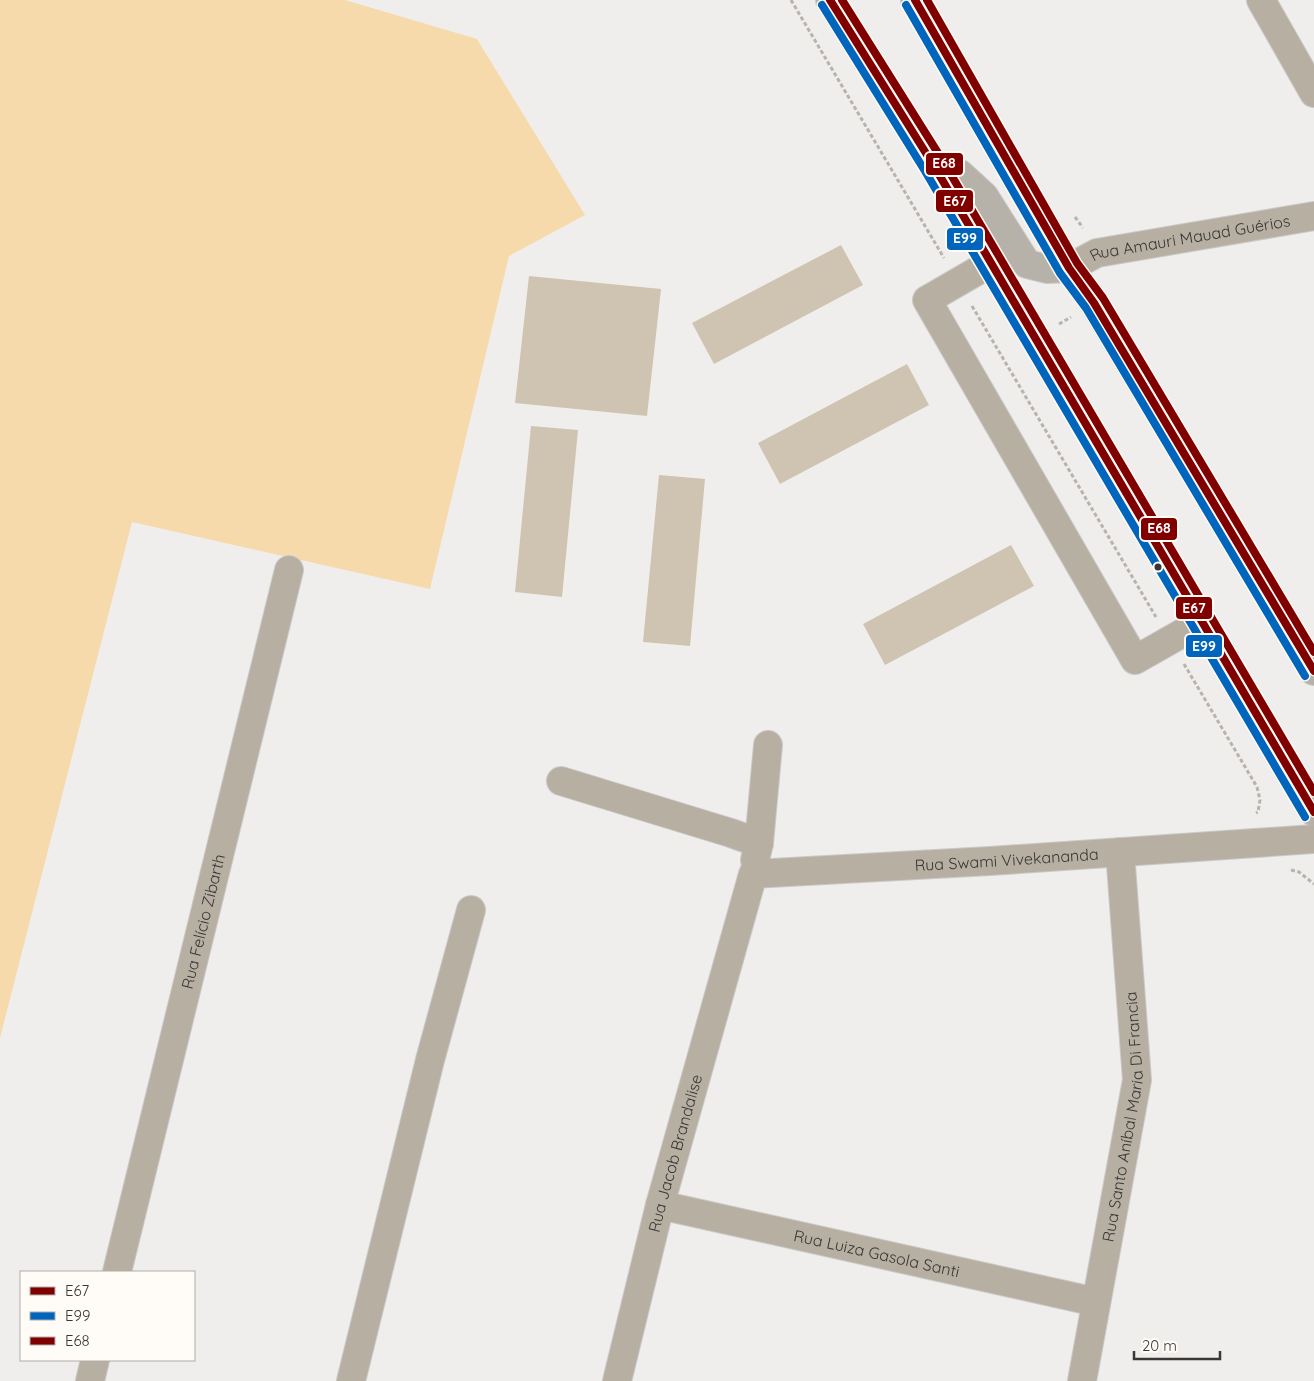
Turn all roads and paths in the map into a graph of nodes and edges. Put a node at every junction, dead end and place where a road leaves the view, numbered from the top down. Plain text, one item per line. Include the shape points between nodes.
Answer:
1 (791, 0) edge
2 (830, 0) edge
3 (914, 0) edge
4 (1261, 0) edge
5 (1314, 93) edge
6 (934, 166) junction
7 (1314, 216) edge
8 (946, 262) dead end
9 (991, 263) junction
10 (1069, 268) junction
11 (968, 300) dead end
12 (289, 570) dead end
13 (1202, 622) junction
14 (1170, 640) junction
15 (1314, 670) edge
16 (768, 745) dead end
17 (561, 781) dead end
18 (1314, 812) edge
19 (1250, 818) dead end
20 (1314, 839) edge
21 (758, 843) junction
22 (1120, 852) junction
23 (1284, 869) dead end
24 (753, 874) junction
25 (1314, 884) edge
26 (471, 910) dead end
27 (660, 1205) junction
28 (117, 1271) edge
29 (1096, 1302) junction
30 (96, 1361) edge
31 (90, 1381) edge
32 (352, 1381) edge
33 (616, 1381) edge
34 (1082, 1381) edge

1 - 8 path
2 - 6 highway
3 - 10 highway
4 - 5 street
6 - 9 highway
6 - 10 highway via 960,174 984,196 1027,264 1047,269
7 - 10 street, Rua Amauri Mauad Guérios via 1097,253
9 - 13 highway
9 - 14 street via 927,300 1135,660
10 - 15 highway via 1094,304
11 - 14 path
12 - 28 street, Rua Felício Zibarth
13 - 14 street
13 - 18 highway
14 - 19 path via 1257,787 1258,812
16 - 21 street
17 - 21 street
20 - 22 street, Rua Swami Vivekananda
21 - 24 street
22 - 24 street, Rua Swami Vivekananda
22 - 29 street, Rua Santo Aníbal Maria Di Francia via 1137,1080
23 - 25 path via 1299,872
24 - 27 street, Rua Jacob Brandalise
26 - 32 street via 430,1060
27 - 29 street, Rua Luiza Gasola Santi
27 - 33 street, Rua Jacob Brandalise
29 - 34 street, Rua Santo Aníbal Maria Di Francia
30 - 31 street

